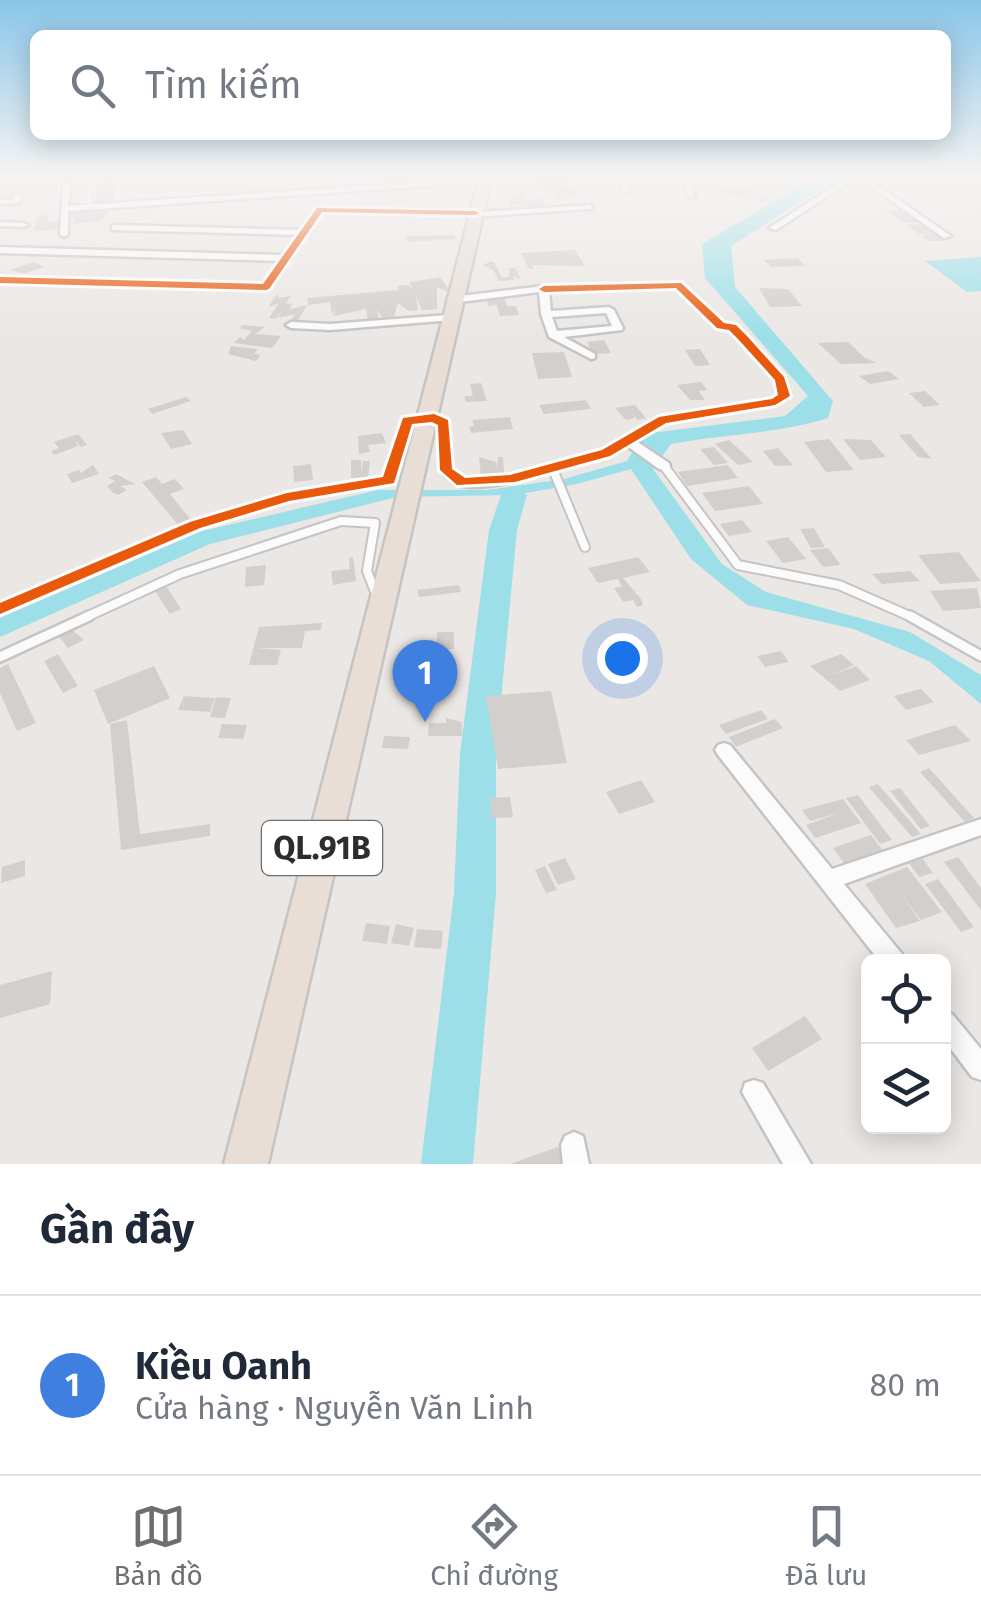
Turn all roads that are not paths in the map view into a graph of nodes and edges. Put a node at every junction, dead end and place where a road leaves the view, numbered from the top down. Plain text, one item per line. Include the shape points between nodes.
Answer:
1 (64, 229) edge
2 (177, 229) edge
3 (306, 229) edge
4 (471, 229) edge
5 (936, 229) edge
6 (304, 232) junction
7 (64, 234) dead end
8 (946, 236) dead end
9 (0, 250) edge
10 (74, 252) junction
11 (286, 258) junction
12 (63, 262) dead end
13 (52, 272) dead end
14 (0, 280) edge
15 (42, 281) junction
16 (544, 290) junction
17 (452, 300) junction
18 (546, 314) junction
19 (448, 318) junction
20 (291, 325) dead end
21 (553, 334) junction
22 (591, 356) dead end
23 (424, 425) junction
24 (631, 444) junction
25 (664, 466) joint
26 (553, 472) junction
27 (584, 547) dead end
28 (381, 602) junction
29 (0, 608) edge
30 (981, 656) edge
31 (0, 658) edge
32 (724, 750) dead end
33 (981, 827) edge
34 (828, 880) junction
35 (888, 954) edge
36 (951, 1031) edge
37 (981, 1068) edge
38 (754, 1092) dead end
39 (246, 1164) edge
40 (798, 1164) edge

1 - 7 street
2 - 6 street
3 - 6 street
4 - 17 highway, QL.91B
5 - 8 street
6 - 11 street
9 - 10 street
10 - 11 street
10 - 12 street
11 - 15 street via 266,287
13 - 15 street
14 - 15 street
16 - 17 street
16 - 18 street
16 - 24 street via 678,285 721,326 732,327 780,379 783,399 663,420
17 - 19 highway, QL.91B
18 - 21 street
18 - 21 street via 609,310 618,328
19 - 20 street
19 - 23 highway, QL.91B
21 - 22 street
23 - 26 street via 444,423 446,470 462,482
23 - 28 highway, QL.91B
23 - 29 street via 407,420 389,480 287,497 195,524
24 - 25 street
24 - 26 street
25 - 30 lane via 738,565 839,585
26 - 27 lane
28 - 31 lane via 364,570 375,523 341,521 180,574
28 - 39 highway, QL.91B
32 - 34 street
33 - 34 street
34 - 35 street
36 - 37 street
38 - 40 street

